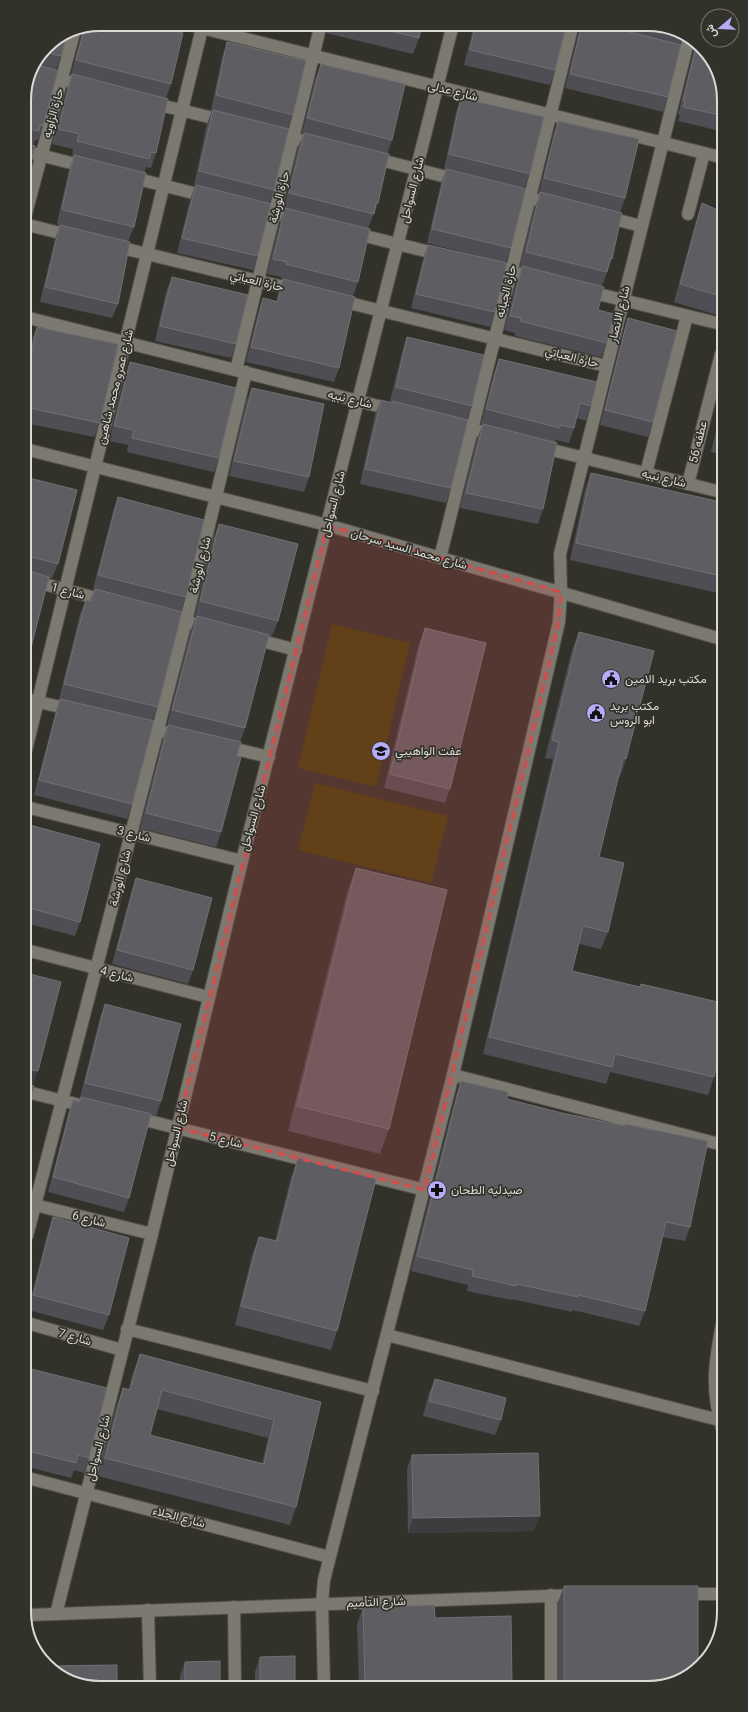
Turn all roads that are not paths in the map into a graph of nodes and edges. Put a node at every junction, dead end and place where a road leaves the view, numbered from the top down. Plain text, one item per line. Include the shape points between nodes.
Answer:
1 (202, 31) edge
2 (222, 31) edge
3 (319, 31) edge
4 (451, 31) edge
5 (569, 31) edge
6 (73, 37) edge
7 (688, 43) edge
8 (670, 50) edge
9 (685, 54) junction
10 (314, 56) junction
11 (36, 74) edge
12 (62, 80) junction
13 (438, 87) junction
14 (99, 89) edge
15 (137, 99) edge
16 (182, 110) junction
17 (550, 115) junction
18 (234, 123) edge
19 (264, 131) edge
20 (293, 138) junction
21 (662, 143) junction
22 (324, 146) edge
23 (31, 153) edge
24 (704, 153) junction
25 (42, 155) junction
26 (363, 156) edge
27 (717, 156) edge
28 (95, 169) edge
29 (417, 169) junction
30 (118, 174) edge
31 (469, 183) edge
32 (164, 186) junction
33 (499, 190) edge
34 (31, 195) edge
35 (529, 198) junction
36 (223, 200) edge
37 (245, 206) edge
38 (566, 207) edge
39 (275, 213) junction
40 (688, 214) dead end
41 (596, 215) edge
42 (313, 223) edge
43 (31, 226) edge
44 (641, 226) junction
45 (344, 230) edge
46 (86, 239) edge
47 (101, 243) edge
48 (398, 244) junction
49 (147, 254) junction
50 (451, 257) edge
51 (481, 264) edge
52 (511, 272) junction
53 (258, 281) junction
54 (548, 281) edge
55 (578, 289) edge
56 (304, 292) edge
57 (327, 298) edge
58 (623, 300) junction
59 (381, 311) junction
60 (687, 316) junction
61 (31, 318) edge
62 (717, 323) edge
63 (494, 338) junction
64 (125, 342) junction
65 (606, 366) junction
66 (717, 370) edge
67 (241, 371) junction
68 (359, 401) junction
69 (404, 412) edge
70 (441, 422) edge
71 (471, 429) junction
72 (508, 439) edge
73 (531, 444) edge
74 (31, 451) edge
75 (583, 457) junction
76 (95, 467) junction
77 (646, 473) junction
78 (688, 484) junction
79 (717, 491) edge
80 (216, 497) junction
81 (327, 525) junction
82 (440, 558) junction
83 (31, 581) edge
84 (65, 590) junction
85 (561, 592) junction
86 (118, 604) edge
87 (148, 612) edge
88 (186, 621) junction
89 (223, 631) edge
90 (238, 635) edge
91 (717, 638) edge
92 (296, 650) junction
93 (32, 700) edge
94 (83, 712) edge
95 (128, 723) edge
96 (158, 730) junction
97 (195, 739) edge
98 (210, 743) edge
99 (269, 757) junction
100 (31, 808) edge
101 (131, 834) junction
102 (242, 861) junction
103 (31, 951) edge
104 (96, 968) junction
105 (208, 997) junction
106 (454, 1075) junction
107 (31, 1093) edge
108 (62, 1101) junction
109 (100, 1110) edge
110 (123, 1115) edge
111 (177, 1128) junction
112 (717, 1143) edge
113 (425, 1190) junction
114 (31, 1204) edge
115 (152, 1234) junction
116 (31, 1325) edge
117 (127, 1329) junction
118 (388, 1335) junction
119 (122, 1350) junction
120 (717, 1357) edge
121 (373, 1391) junction
122 (717, 1410) edge
123 (717, 1419) edge
124 (31, 1479) edge
125 (87, 1493) junction
126 (329, 1557) junction
127 (669, 1594) edge
128 (717, 1594) edge
129 (551, 1595) junction
130 (590, 1595) edge
131 (322, 1603) junction
132 (234, 1607) junction
133 (148, 1610) junction
134 (56, 1614) junction
135 (31, 1615) edge
136 (150, 1681) edge
137 (235, 1681) edge
138 (324, 1681) edge
139 (551, 1681) edge

1 - 16 street, شارع عمرو محمد شاهين
2 - 10 street, شارع عدلى
3 - 10 street, حارة الورشة
4 - 13 street, شارع السواحل
5 - 17 street, حارة الجبانه
6 - 12 street, حارة الزاويه
7 - 9 street, شارع الانصار
8 - 9 street
9 - 21 street, شارع الانصار
10 - 13 street, شارع عدلى
10 - 20 street, حارة الورشة
11 - 12 street
12 - 14 street
12 - 25 street, حارة الزاويه
13 - 17 street, شارع عدلى
13 - 29 street, شارع السواحل
15 - 16 street
16 - 18 street
16 - 32 street, شارع عمرو محمد شاهين
17 - 21 street, شارع عدلى
17 - 35 street, حارة الجبانه
19 - 20 street
20 - 22 street
20 - 39 street, حارة الورشة
21 - 24 street, شارع عدلى
21 - 44 street, شارع الانصار
23 - 25 street
24 - 27 street, شارع عدلى
24 - 40 street
25 - 28 street
25 - 34 street, حارة الزاويه
26 - 29 street
29 - 31 street
29 - 48 street, شارع السواحل
30 - 32 street
32 - 36 street
32 - 49 street, شارع عمرو محمد شاهين
33 - 35 street
35 - 38 street
35 - 52 street, حارة الجبانه
37 - 39 street
39 - 42 street
39 - 53 street, حارة الورشة
41 - 44 street
43 - 46 street
44 - 58 street, شارع الانصار
45 - 48 street
47 - 49 street, حارة العباتي
48 - 50 street
48 - 59 street, شارع السواحل
49 - 53 street, حارة العباتي
49 - 64 street, شارع عمرو محمد شاهين
51 - 52 street
52 - 54 street
52 - 63 street, حارة الجبانه
53 - 56 street, حارة العباتي
53 - 67 street, حارة الورشة
55 - 58 street
57 - 59 street, حارة العباتي
58 - 60 street
58 - 65 street, شارع الانصار
59 - 63 street, حارة العباتي
59 - 68 street, شارع السواحل
60 - 62 street
60 - 77 street
61 - 64 street, شارع نبيه
63 - 65 street, حارة العباتي
63 - 71 street, حارة الجبانه
64 - 67 street, شارع نبيه
64 - 76 street, شارع عمرو محمد شاهين
65 - 75 street, شارع الانصار
66 - 78 street, عطفه 56
67 - 68 street, شارع نبيه
67 - 80 street, حارة الورشة
68 - 69 street, شارع نبيه
68 - 81 street, شارع السواحل
70 - 71 street
71 - 72 street
71 - 82 street, حارة الجبانه
73 - 75 street, شارع نبيه
74 - 76 street, شارع محمد السيد سرحان
75 - 77 street, شارع نبيه
75 - 85 street, شارع الانصار via 560,554
76 - 80 street, شارع محمد السيد سرحان
76 - 84 street, شارع عمرو محمد شاهين
77 - 78 street, شارع نبيه
78 - 79 street, شارع نبيه
80 - 81 street, شارع محمد السيد سرحان
80 - 88 street, شارع الورشة
81 - 82 street, شارع محمد السيد سرحان
81 - 92 street, شارع السواحل
82 - 85 street, شارع محمد السيد سرحان
83 - 84 street, شارع 1
84 - 86 street, شارع 1
84 - 93 street, شارع عمرو محمد شاهين
85 - 91 street, شارع محمد السيد سرحان
85 - 106 street, شارع الانصار via 559,622
87 - 88 street
88 - 89 street
88 - 96 street, شارع الورشة
90 - 92 street
92 - 99 street, شارع السواحل
93 - 94 street
95 - 96 street
96 - 97 street
96 - 101 street, شارع الورشة
98 - 99 street
99 - 102 street, شارع السواحل
100 - 101 street, شارع 3
101 - 102 street, شارع 3
101 - 104 street, شارع الورشة
102 - 105 street, شارع السواحل
103 - 104 street, شارع 4
104 - 105 street, شارع 4
104 - 108 street, شارع الورشة
105 - 111 street, شارع السواحل
106 - 112 street
106 - 113 street, شارع الانصار
107 - 108 street
108 - 109 street
108 - 114 street, شارع الورشة
110 - 111 street, شارع 5
111 - 113 street, شارع 5
111 - 115 street, شارع السواحل
113 - 118 street, شارع الانصار
114 - 115 street, شارع 6
115 - 117 street, شارع السواحل
116 - 119 street, شارع 7
117 - 119 street, شارع السواحل
117 - 121 street
118 - 121 street, شارع الانصار
118 - 123 street
119 - 125 street, شارع السواحل
120 - 122 street via 714,1376
121 - 126 street, شارع الانصار
124 - 125 street, شارع الجلاء
125 - 126 street, شارع الجلاء
125 - 134 street, شارع السواحل
126 - 131 street, شارع الانصار
127 - 128 street
129 - 130 street, شارع التأميم
129 - 131 street, شارع التأميم
129 - 139 street
131 - 132 street, شارع التأميم
131 - 138 street, شارع الانصار
132 - 133 street, شارع التأميم
132 - 137 street
133 - 134 street, شارع التأميم
133 - 136 street
134 - 135 street, شارع التأميم

